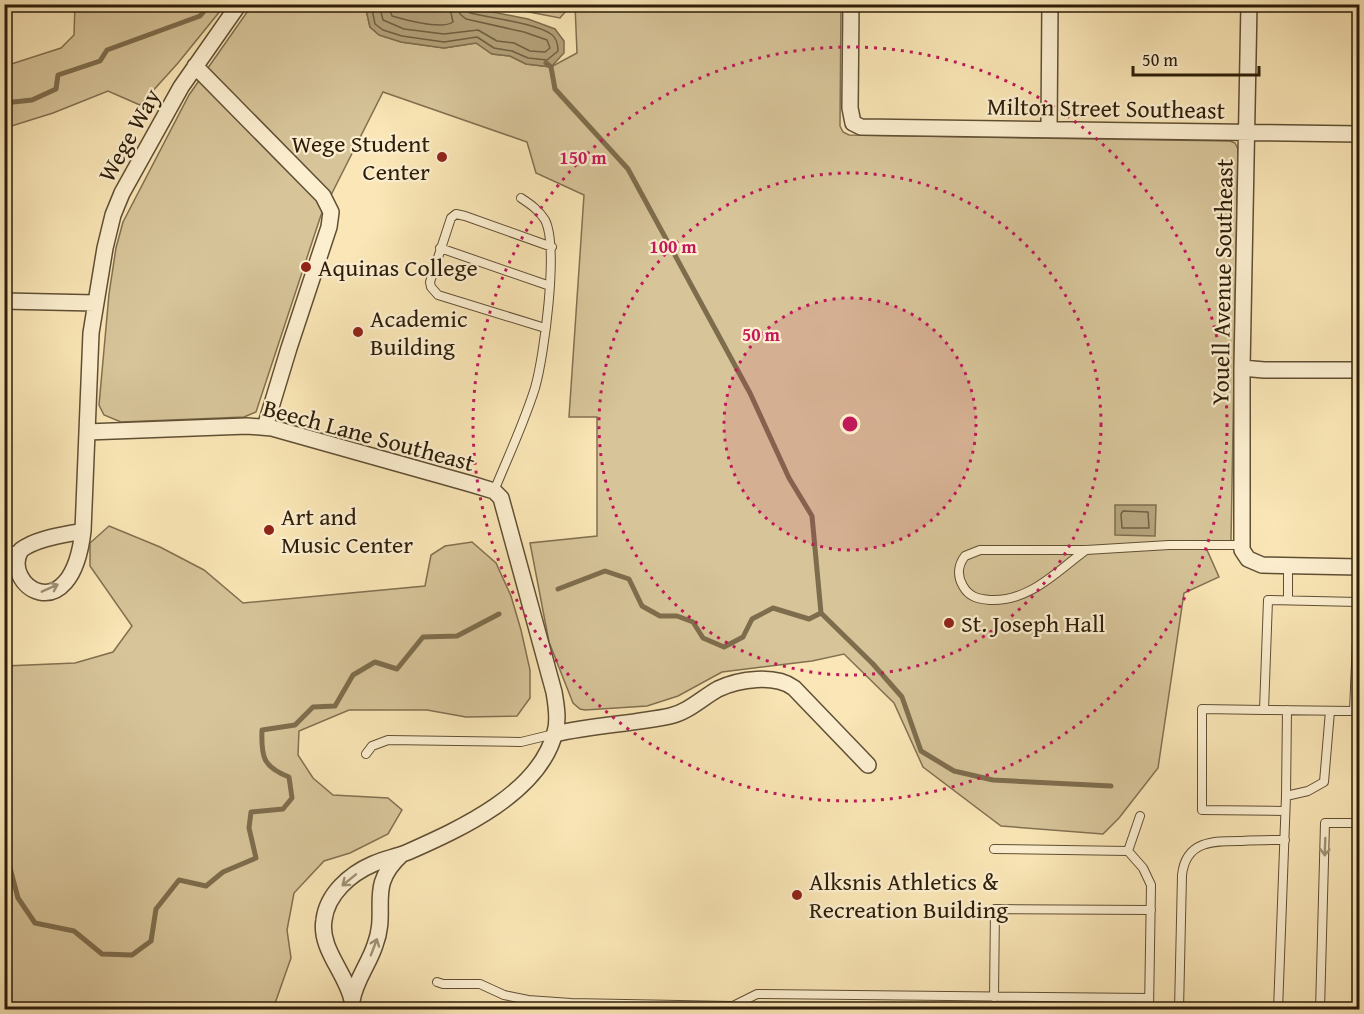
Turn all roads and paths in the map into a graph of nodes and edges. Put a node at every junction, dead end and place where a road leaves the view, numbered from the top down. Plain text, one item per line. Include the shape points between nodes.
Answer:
1 (239, 4) edge
2 (851, 4) edge
3 (1050, 4) edge
4 (1249, 4) edge
5 (195, 66) junction
6 (1049, 129) junction
7 (1248, 132) junction
8 (1359, 134) edge
9 (521, 198) dead end
10 (552, 247) junction
11 (441, 248) junction
12 (550, 286) junction
13 (4, 301) edge
14 (95, 303) junction
15 (545, 328) junction
16 (1242, 368) junction
17 (1359, 370) edge
18 (265, 427) junction
19 (87, 432) junction
20 (494, 491) junction
21 (83, 531) junction
22 (12, 550) edge
23 (1086, 550) junction
24 (1245, 552) junction
25 (1288, 566) junction
26 (1359, 569) edge
27 (1288, 600) junction
28 (1358, 602) edge
29 (1264, 710) junction
30 (1287, 710) junction
31 (1330, 711) junction
32 (555, 734) junction
33 (366, 754) dead end
34 (868, 765) dead end
35 (1286, 796) junction
36 (1286, 811) junction
37 (1140, 816) dead end
38 (1359, 823) edge
39 (1285, 840) junction
40 (994, 849) dead end
41 (1128, 851) junction
42 (401, 855) junction
43 (1151, 910) junction
44 (437, 982) dead end
45 (994, 996) junction
46 (1149, 998) junction
47 (351, 1005) edge
48 (1149, 1010) edge
49 (1179, 1010) edge
50 (1278, 1010) edge
51 (1320, 1010) edge

1 - 5 street, Wege Way
2 - 6 street, Milton Street Southeast via 853,123 870,128
3 - 6 street
4 - 7 street, Youell Avenue Southeast
5 - 14 street, Wege Way via 117,203
5 - 18 street via 323,196 331,212
6 - 7 street, Milton Street Southeast
7 - 8 street, Milton Street Southeast
7 - 16 street, Youell Avenue Southeast
9 - 10 lane via 544,219
10 - 11 lane via 458,214 451,218
10 - 12 lane
11 - 12 lane
11 - 15 lane via 430,278 435,293
12 - 15 lane
13 - 14 street
14 - 19 street, Wege Way
15 - 20 lane via 535,387
16 - 17 street
16 - 24 street, Youell Avenue Southeast
18 - 19 street, Beech Lane Southeast
18 - 20 street, Beech Lane Southeast
19 - 21 street, Wege Way
20 - 32 street via 503,503 554,692
21 - 22 street
22 -> 21 street, Wege Way via 11,574 15,584 30,593 46,592 73,569
23 - 23 lane via 980,550 965,556 959,577 964,588 976,598 1013,599
23 - 24 lane via 1169,545
24 - 25 street via 1262,565
25 - 26 street
25 - 27 lane
26 - 28 lane
27 - 28 lane
27 - 29 lane via 1268,600
28 - 31 lane via 1354,711
29 - 30 lane
29 - 36 lane via 1202,709 1202,810
30 - 31 lane
30 - 35 lane
31 - 35 lane via 1324,782
32 - 33 lane via 521,742 388,740 372,746
32 - 34 street via 671,716 733,684 777,681 794,688
32 - 42 street via 534,774 504,800
35 - 36 lane
36 - 39 lane
37 - 41 lane
38 -> 51 lane via 1325,823
39 - 49 lane via 1212,842 1197,847 1188,856 1182,875
39 - 50 lane
40 - 41 lane
41 - 43 lane via 1150,881
47 -> 42 street via 378,938 382,881
42 -> 47 street via 356,873 327,906 324,936 348,986
43 - 45 lane via 995,909
43 - 46 lane
44 - 45 lane via 480,984 517,998 571,1003 733,1006 757,994
45 - 46 lane
46 - 48 lane

